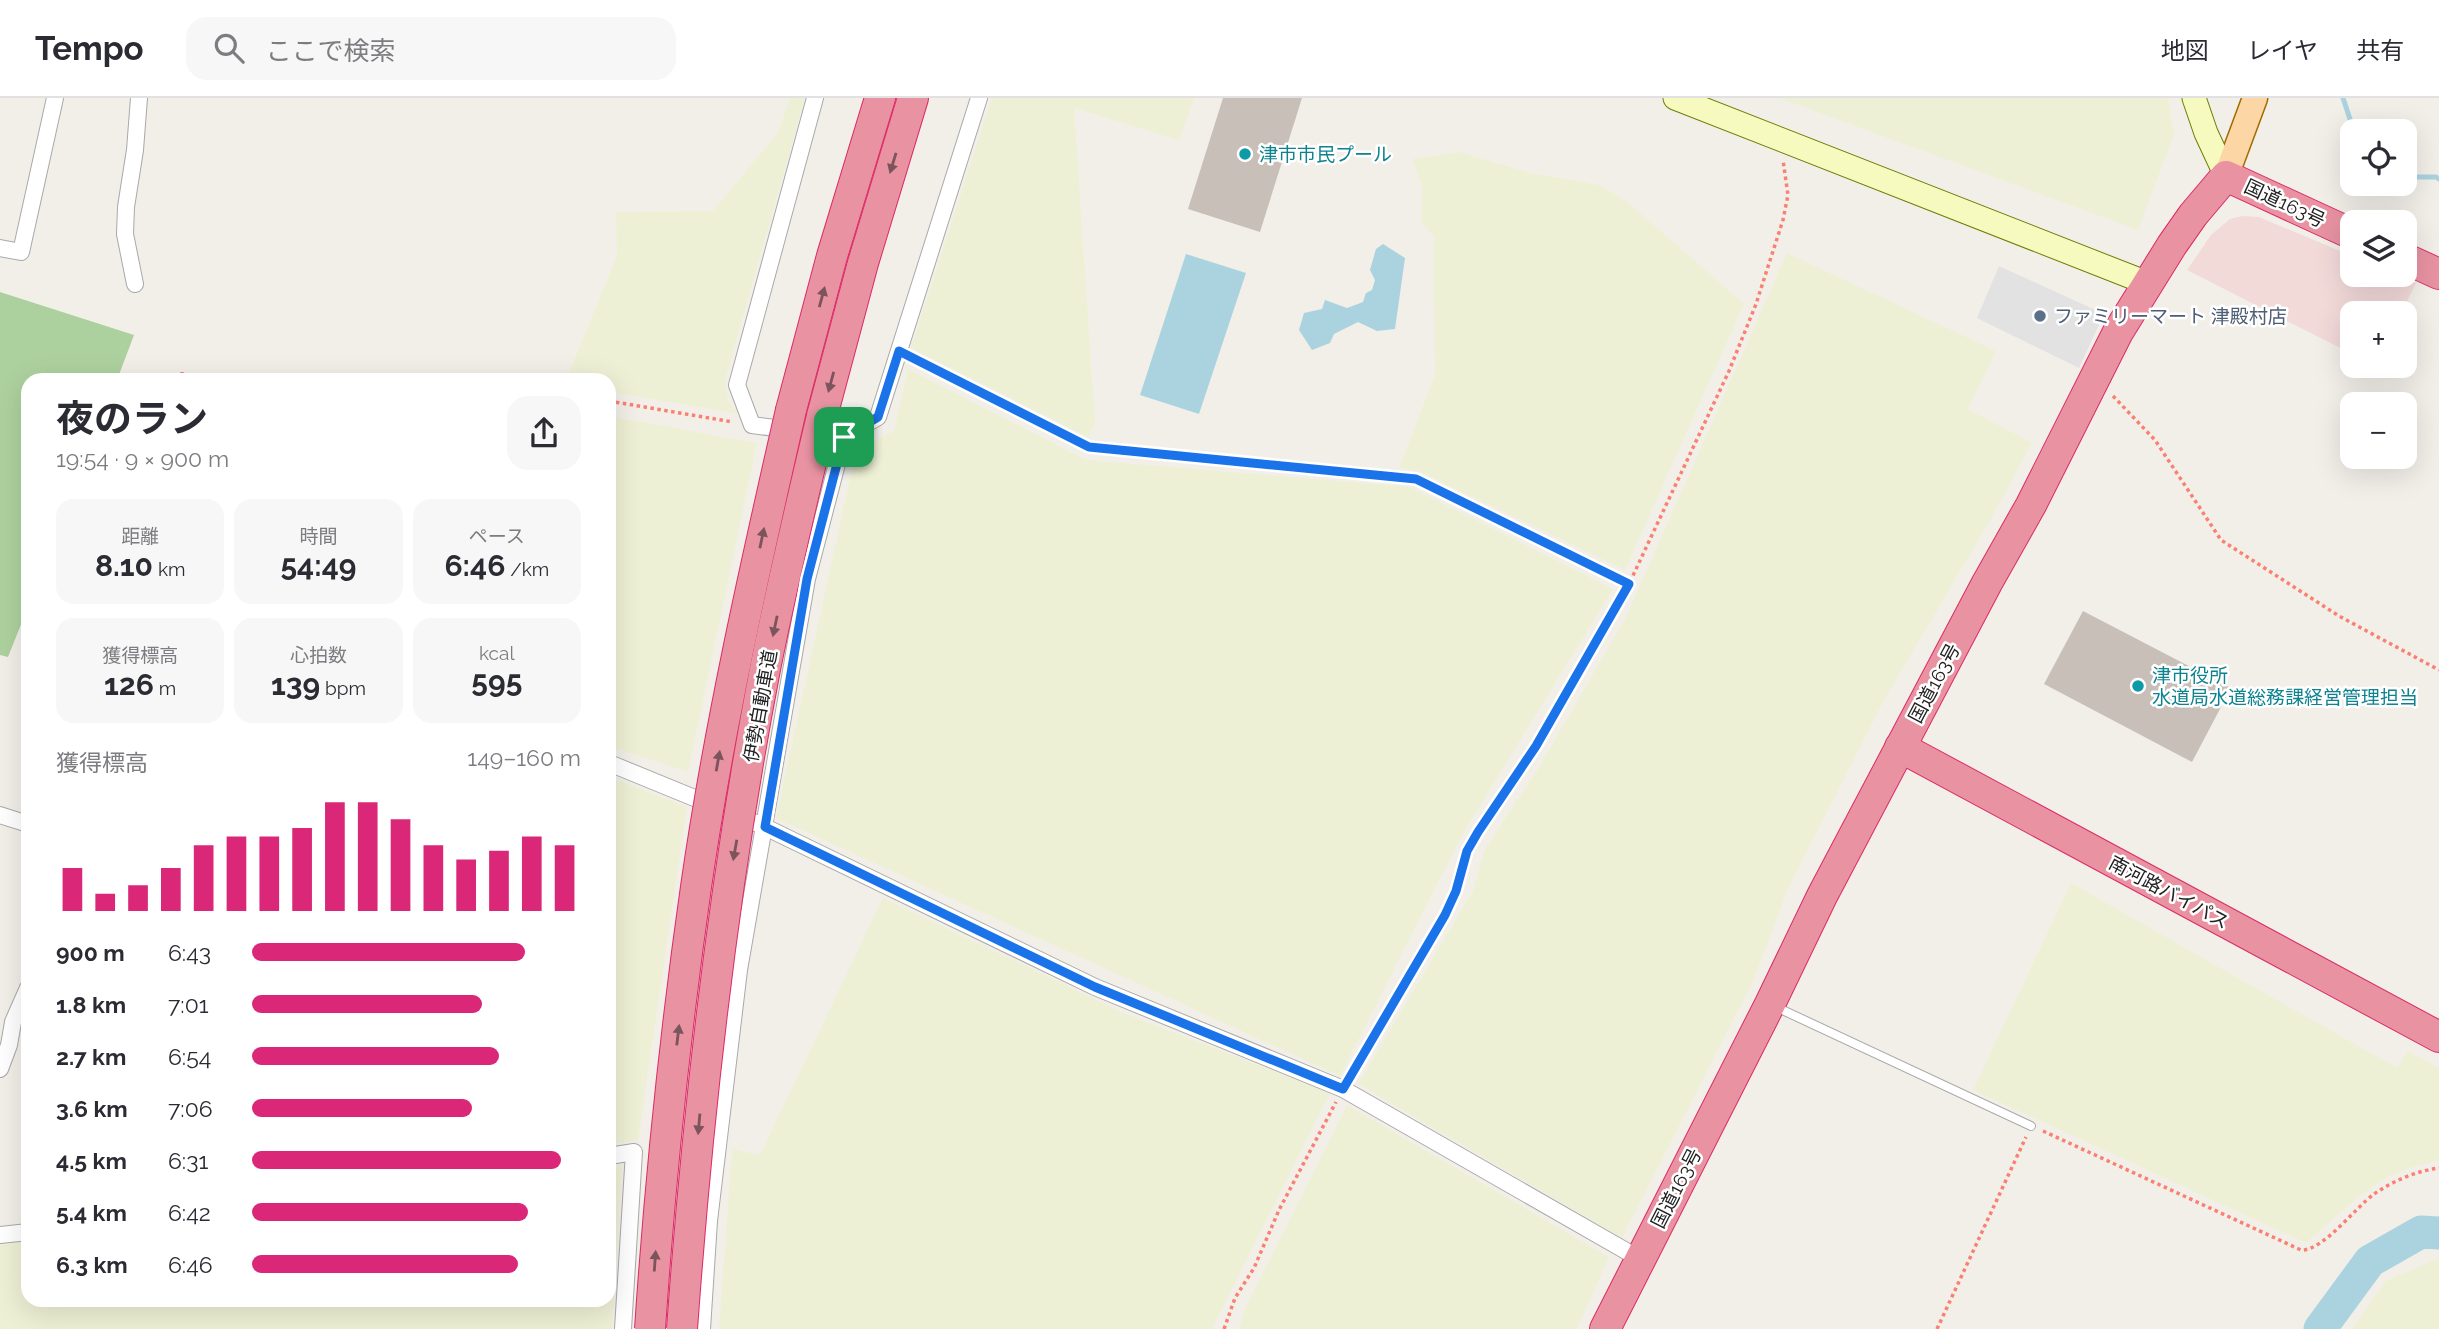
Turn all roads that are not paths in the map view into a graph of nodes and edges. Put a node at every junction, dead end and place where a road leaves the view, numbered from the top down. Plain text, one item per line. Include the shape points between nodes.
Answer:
1 (55, 98) edge
2 (139, 98) edge
3 (816, 98) edge
4 (880, 98) edge
5 (913, 98) edge
6 (979, 98) edge
7 (1675, 98) edge
8 (2194, 98) edge
9 (2255, 98) edge
10 (2226, 176) junction
11 (2340, 228) edge
12 (0, 248) edge
13 (2417, 264) edge
14 (2439, 274) edge
15 (2147, 283) junction
16 (135, 284) dead end
17 (844, 437) junction
18 (1900, 747) junction
19 (616, 766) edge
20 (0, 815) edge
21 (21, 822) edge
22 (765, 827) junction
23 (21, 1004) edge
24 (1770, 1004) junction
25 (2429, 1031) edge
26 (0, 1069) edge
27 (2031, 1126) road end
28 (616, 1155) edge
29 (21, 1233) edge
30 (0, 1235) edge
31 (1640, 1259) junction
32 (623, 1329) edge
33 (650, 1329) edge
34 (682, 1329) edge
35 (702, 1329) edge
36 (1605, 1329) edge

1 - 12 street via 21,252
2 - 16 street via 125,207
3 - 17 street via 737,385 752,425
33 -> 4 highway, 伊勢自動車道, bridge via 658,1216 696,886 735,663 792,410
5 -> 34 highway, 伊勢自動車道, bridge via 822,416 765,669 706,1051
6 - 17 street via 878,417
7 - 15 street
8 - 10 street
9 - 10 main road
10 - 11 highway, 国道163号
10 - 15 highway, 国道163号
13 - 14 highway
15 - 18 highway, 国道163号
17 - 22 street via 807,579
18 - 24 highway, 国道163号
18 - 25 highway, 南河路バイパス
19 - 22 street
20 - 21 street
22 - 31 street via 1095,987 1343,1089
22 - 35 street via 739,970 709,1220
23 - 26 street
24 - 27 lane
24 - 31 highway, 国道163号
28 - 32 street via 634,1153
29 - 30 street
31 - 36 highway, 国道163号

